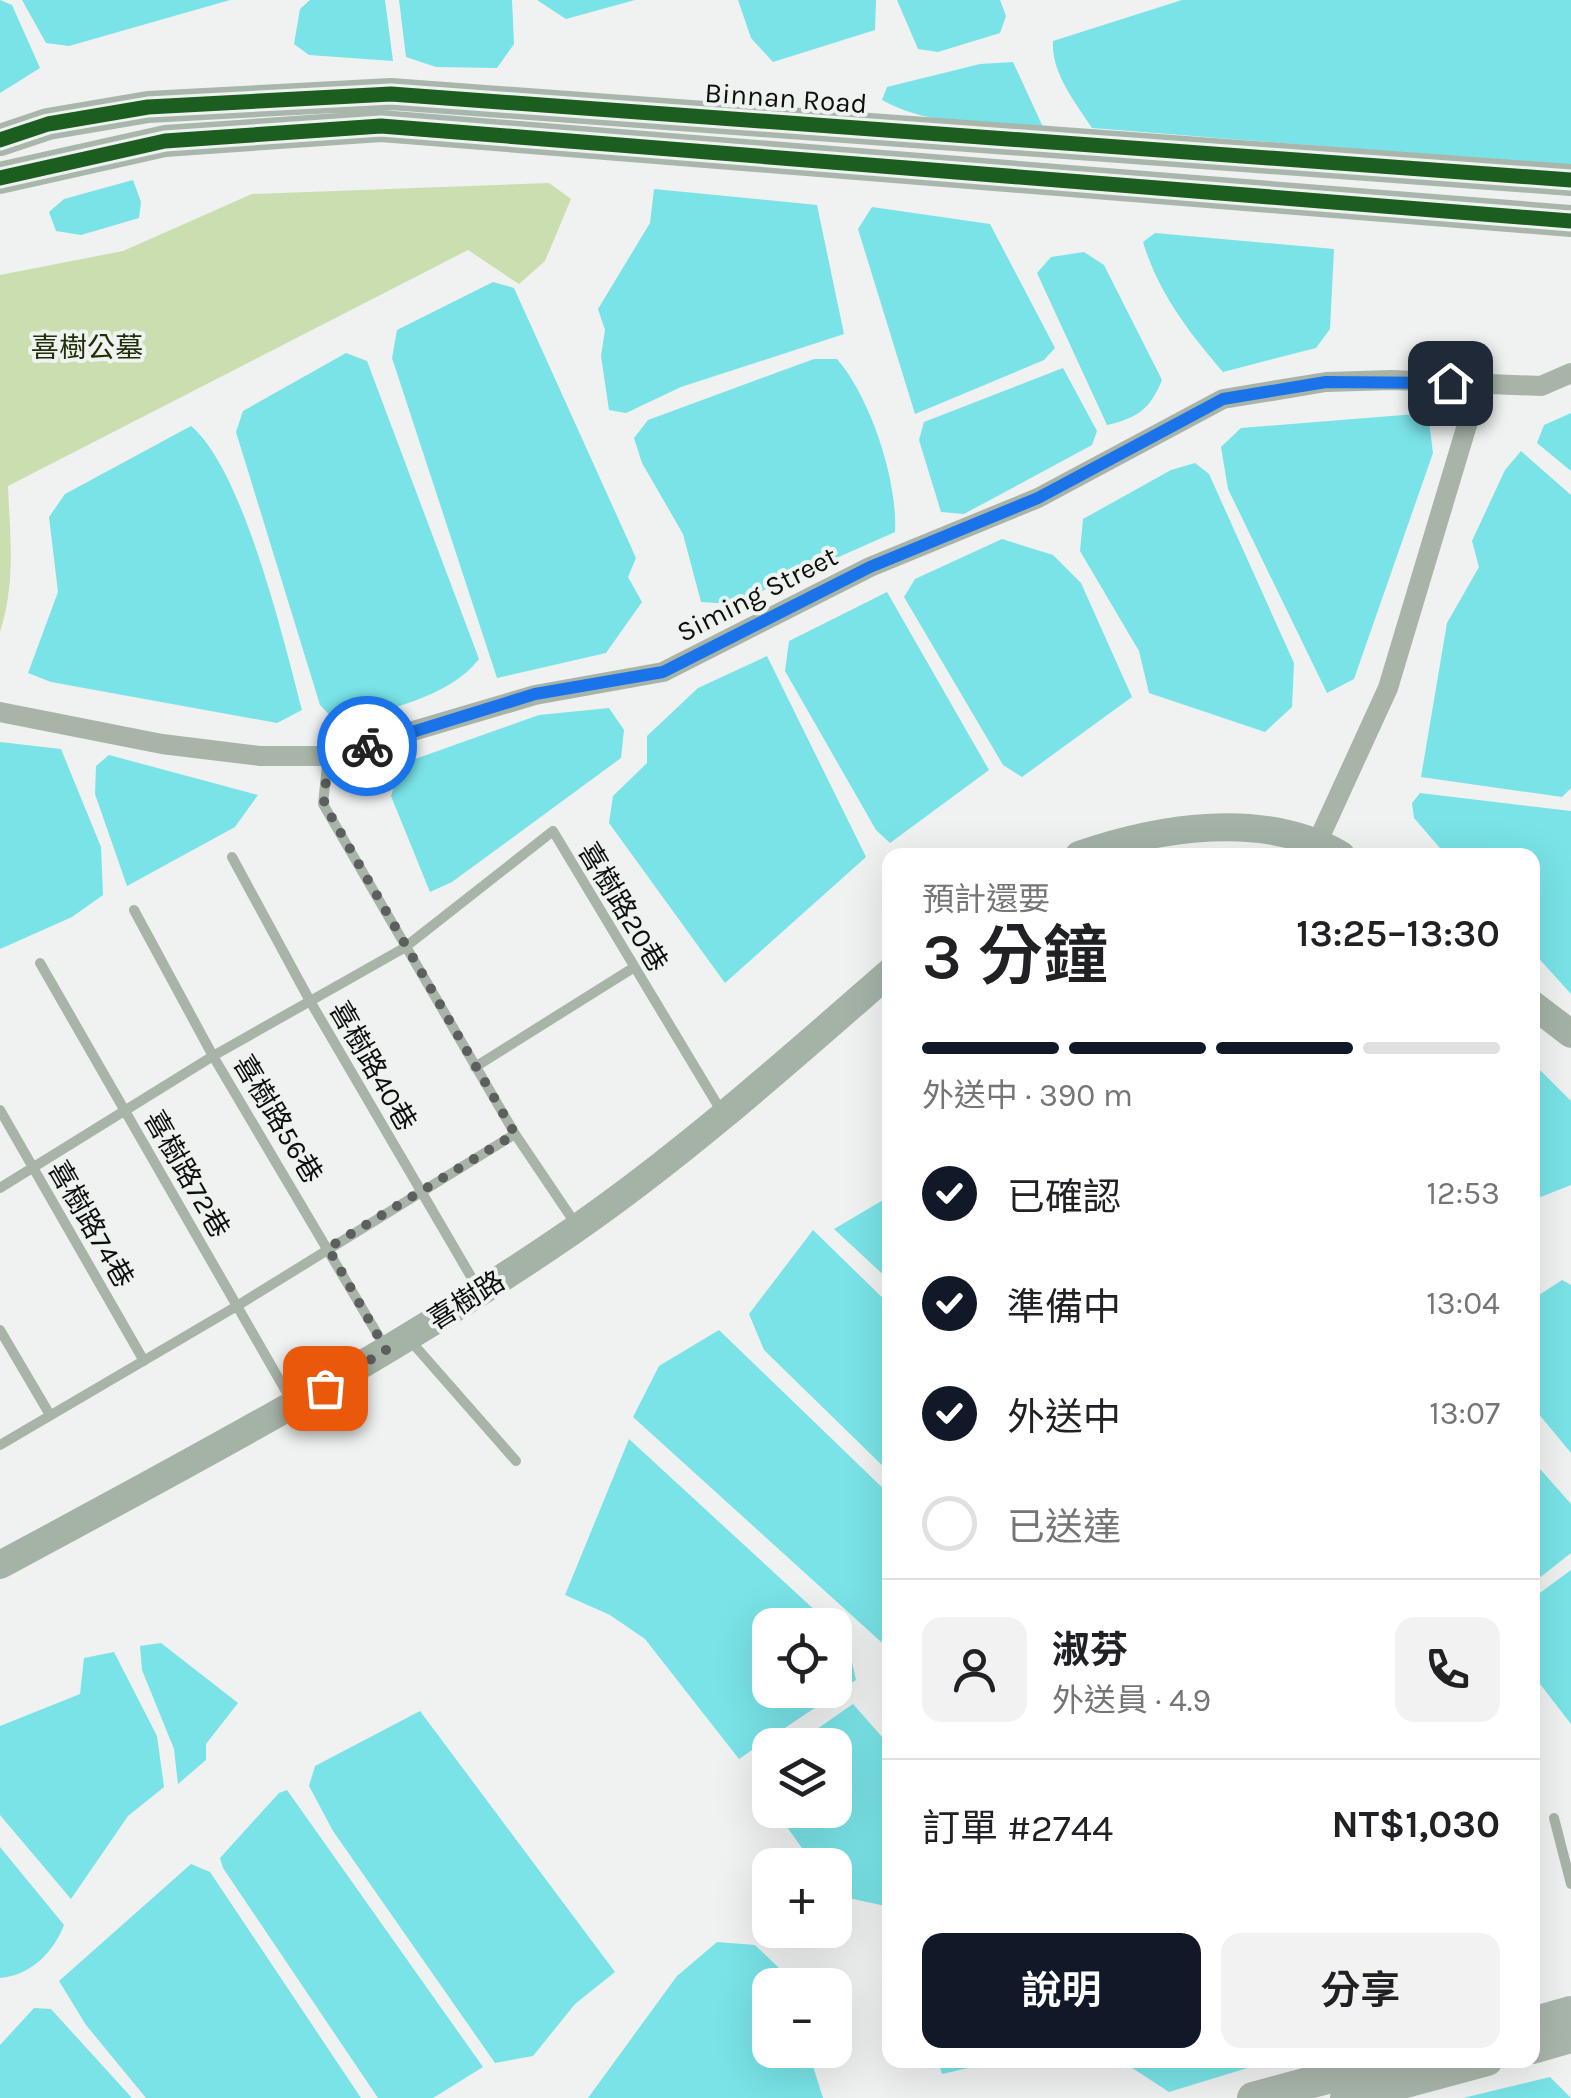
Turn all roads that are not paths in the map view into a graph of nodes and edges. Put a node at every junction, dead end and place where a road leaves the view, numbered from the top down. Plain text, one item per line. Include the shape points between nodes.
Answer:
1 (0, 140) edge
2 (1383, 166) junction
3 (0, 178) edge
4 (1571, 180) edge
5 (1380, 206) junction
6 (1571, 221) edge
7 (1571, 373) edge
8 (1479, 385) junction
9 (0, 712) edge
10 (328, 756) junction
11 (1102, 848) edge
12 (1326, 848) edge
13 (1329, 848) edge
14 (232, 857) dead end
15 (134, 910) dead end
16 (404, 948) junction
17 (40, 963) dead end
18 (633, 968) junction
19 (882, 979) edge
20 (310, 1000) junction
21 (1540, 1010) edge
22 (1571, 1034) edge
23 (213, 1056) junction
24 (475, 1067) junction
25 (0, 1110) edge
26 (126, 1114) junction
27 (724, 1115) junction
28 (515, 1134) junction
29 (33, 1168) junction
30 (0, 1188) edge
31 (420, 1193) junction
32 (578, 1227) junction
33 (328, 1248) junction
34 (480, 1293) junction
35 (237, 1306) junction
36 (0, 1330) edge
37 (397, 1344) junction
38 (144, 1361) junction
39 (294, 1406) junction
40 (50, 1415) junction
41 (0, 1444) edge
42 (516, 1462) dead end
43 (0, 1565) edge
44 (1554, 1818) dead end
45 (1571, 1884) edge
46 (1571, 2012) edge
47 (1540, 2020) edge
48 (1571, 2037) edge
49 (1540, 2046) edge
50 (1365, 2068) edge
51 (1457, 2068) edge
52 (1254, 2098) edge
53 (1346, 2098) edge

1 - 2 main road, Binnan Road via 48,124 148,107 391,94
2 - 4 main road, Binnan Road
2 - 5 main road
3 - 5 main road via 165,141 381,126
5 - 6 main road
7 - 8 street, Siming Street via 1541,386
8 - 10 street, Siming Street via 1326,382 1223,399 1038,498 870,567 663,672 535,694
8 - 13 street via 1388,688
9 - 10 street, Siming Street via 162,744
10 - 16 lane via 324,804
11 - 12 street via 1154,832 1204,828 1277,833
14 - 20 lane, 喜樹路40巷
15 - 23 lane, 喜樹路56巷
16 - 18 lane, 喜樹路20巷 via 553,832
16 - 20 lane
16 - 24 lane
17 - 26 lane, 喜樹路72巷
18 - 24 lane
18 - 27 lane, 喜樹路20巷
19 - 27 street, 喜樹路
20 - 23 lane
20 - 31 lane, 喜樹路40巷
21 - 22 street
23 - 26 lane
23 - 33 lane, 喜樹路56巷
24 - 28 lane
25 - 29 lane, 喜樹路74巷
26 - 29 lane
26 - 35 lane, 喜樹路72巷
27 - 32 street, 喜樹路
28 - 31 lane
28 - 32 lane
29 - 30 lane
29 - 38 lane, 喜樹路74巷
31 - 33 lane
31 - 34 lane, 喜樹路40巷
32 - 34 street, 喜樹路
33 - 35 lane
33 - 37 lane, 喜樹路56巷
34 - 37 street, 喜樹路
35 - 38 lane
35 - 39 lane, 喜樹路72巷
36 - 40 lane
37 - 39 street, 喜樹路
37 - 42 lane, 喜樹路56巷
38 - 40 lane
39 - 43 street, 喜樹路
40 - 41 lane
44 - 45 lane
46 - 47 main road
48 - 49 main road
50 - 52 main road
51 - 53 main road

